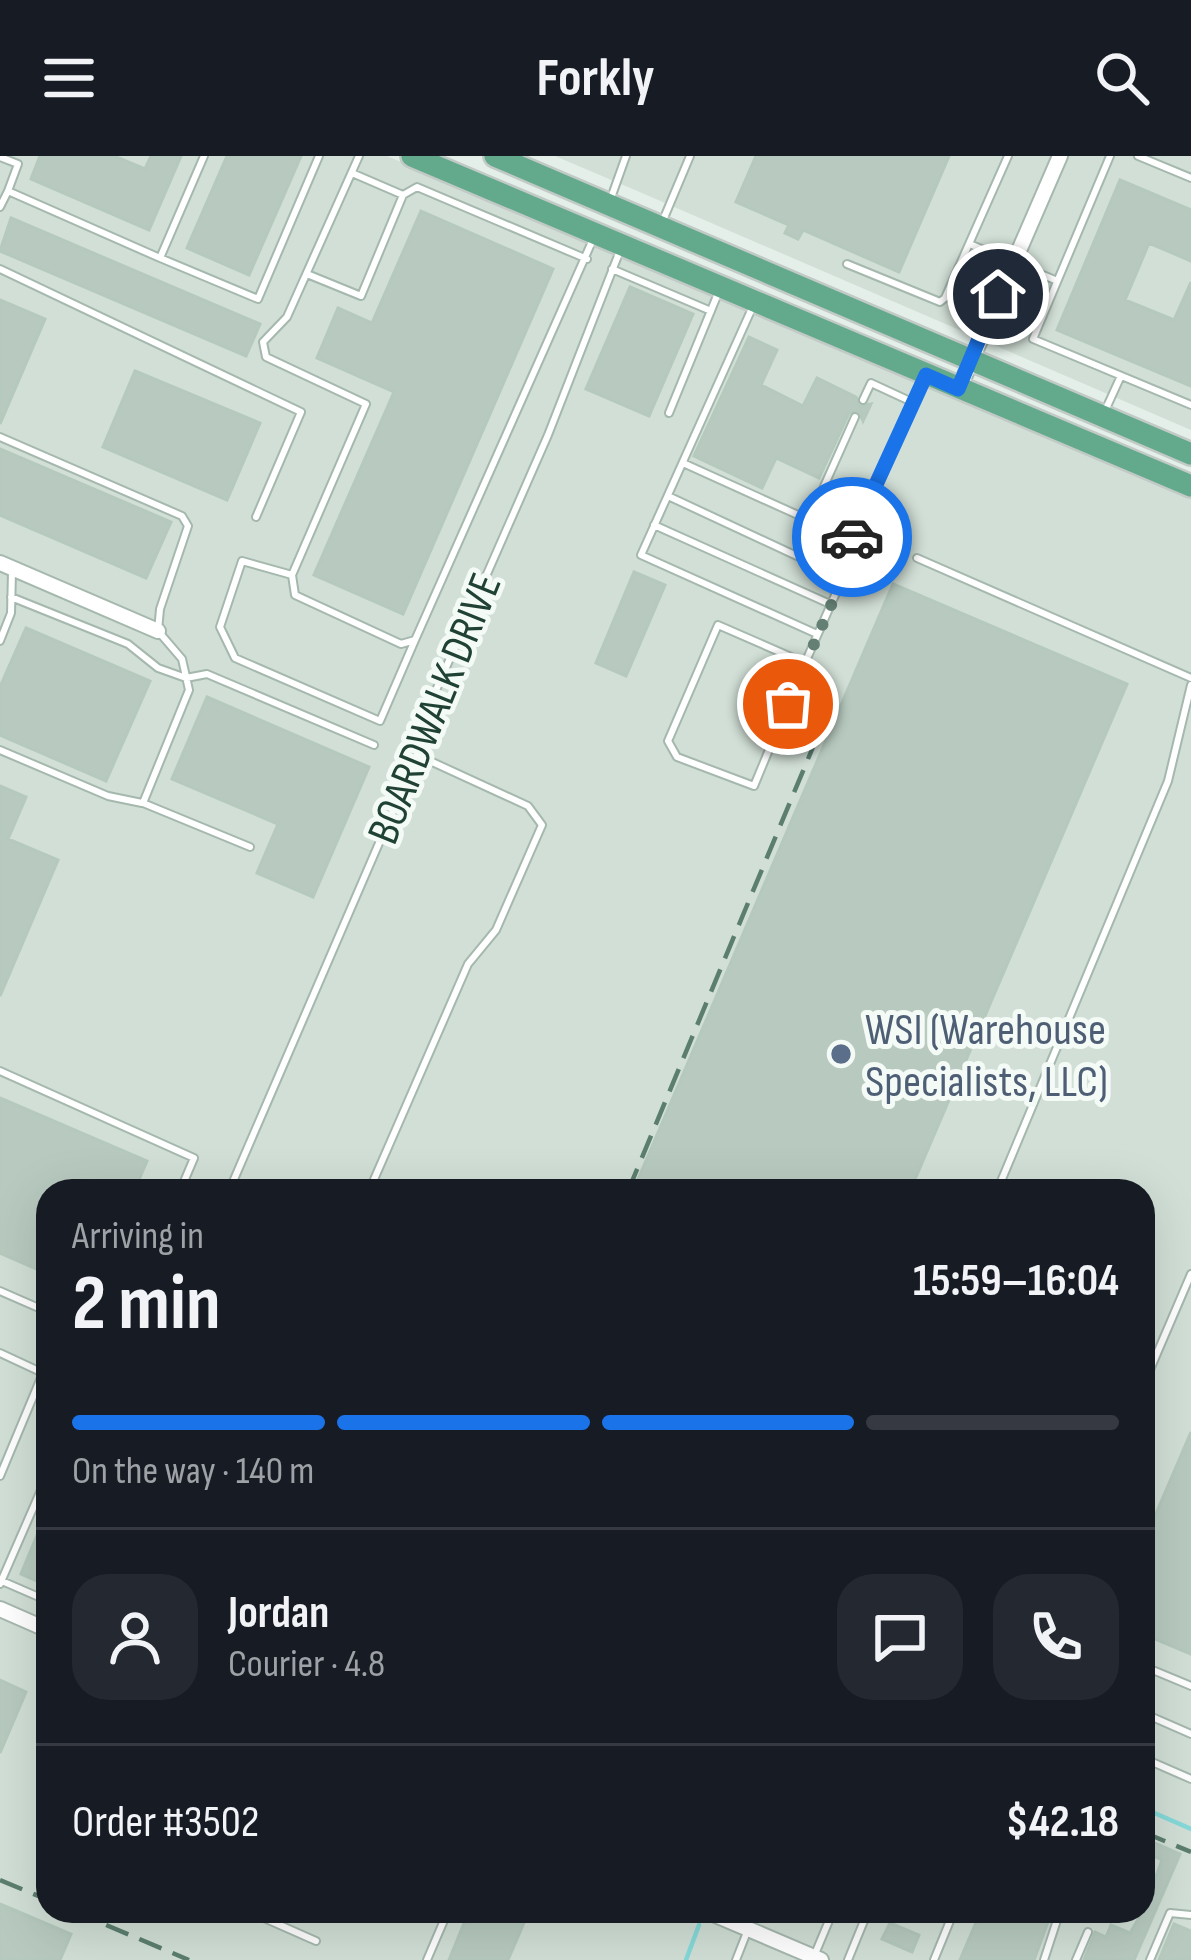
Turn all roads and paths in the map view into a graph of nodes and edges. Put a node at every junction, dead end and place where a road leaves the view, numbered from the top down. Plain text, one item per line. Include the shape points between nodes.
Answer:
1 (204, 156) edge
2 (320, 156) edge
3 (359, 156) edge
4 (412, 156) edge
5 (495, 156) edge
6 (626, 156) edge
7 (690, 156) edge
8 (1008, 156) edge
9 (1060, 156) edge
10 (1110, 156) edge
11 (1138, 156) edge
12 (0, 157) edge
13 (19, 160) edge
14 (352, 172) junction
15 (1191, 178) edge
16 (8, 190) junction
17 (404, 195) junction
18 (608, 204) junction
19 (0, 207) edge
20 (660, 226) junction
21 (595, 233) junction
22 (622, 244) junction
23 (972, 245) junction
24 (160, 258) junction
25 (587, 260) junction
26 (1011, 262) junction
27 (847, 264) dead end
28 (0, 269) edge
29 (613, 269) junction
30 (766, 270) junction
31 (307, 274) junction
32 (1055, 280) junction
33 (721, 287) junction
34 (754, 302) junction
35 (711, 311) junction
36 (972, 358) junction
37 (926, 375) junction
38 (1120, 378) junction
39 (958, 389) junction
40 (863, 400) dead end
41 (912, 402) junction
42 (1191, 405) edge
43 (669, 413) dead end
44 (1103, 415) junction
45 (855, 417) dead end
46 (0, 437) edge
47 (1191, 454) edge
48 (683, 463) junction
49 (1191, 486) edge
50 (668, 496) junction
51 (256, 517) dead end
52 (809, 520) junction
53 (654, 525) junction
54 (852, 538) junction
55 (917, 559) dead end
56 (6, 566) edge
57 (292, 575) junction
58 (842, 577) junction
59 (11, 597) junction
60 (830, 604) junction
61 (158, 631) junction
62 (817, 634) junction
63 (415, 640) junction
64 (0, 641) edge
65 (805, 664) junction
66 (186, 678) junction
67 (1191, 682) edge
68 (374, 745) dead end
69 (0, 750) edge
70 (417, 755) junction
71 (143, 803) junction
72 (250, 848) dead end
73 (0, 1071) edge
74 (185, 1179) edge
75 (234, 1179) edge
76 (374, 1179) edge
77 (1002, 1179) edge
78 (1191, 1274) edge
79 (0, 1291) edge
80 (36, 1307) edge
81 (0, 1353) edge
82 (1155, 1358) edge
83 (36, 1370) edge
84 (36, 1390) edge
85 (0, 1476) edge
86 (36, 1502) edge
87 (1, 1582) edge
88 (36, 1596) edge
89 (0, 1609) edge
90 (36, 1625) edge
91 (1155, 1671) edge
92 (1191, 1686) edge
93 (1155, 1718) edge
94 (1191, 1734) edge
95 (1155, 1763) edge
96 (1191, 1779) edge
97 (1191, 1915) edge
98 (274, 1923) edge
99 (443, 1923) edge
100 (739, 1923) edge
101 (829, 1923) edge
102 (863, 1923) edge
103 (949, 1923) edge
104 (1056, 1923) edge
105 (748, 1929) junction
106 (1088, 1932) dead end
107 (316, 1942) dead end
108 (817, 1958) edge
109 (428, 1960) edge
110 (736, 1960) edge
111 (848, 1960) edge
112 (934, 1960) edge
113 (1044, 1960) edge
114 (1076, 1960) edge
115 (1150, 1960) edge

1 - 24 lane
2 - 24 lane via 258,299
3 - 14 lane
4 - 21 main road
5 - 18 main road
6 - 18 lane
7 - 20 lane
8 - 23 lane
9 - 26 street
10 - 32 lane
11 - 15 lane
12 - 13 lane
13 - 16 lane
14 - 17 lane
14 - 31 lane
16 - 19 lane
16 - 24 lane
17 - 25 lane via 417,187
17 - 31 lane via 361,296
18 - 20 main road
18 - 21 main road
20 - 30 main road
21 - 22 main road
21 - 25 lane
22 - 29 lane, BOARDWALK DRIVE
22 - 33 main road
23 - 26 lane
23 - 27 lane via 940,302
25 - 63 lane via 568,287
26 - 32 lane
26 - 36 street
28 - 51 lane via 301,412
29 - 35 lane
29 - 70 lane, BOARDWALK DRIVE via 426,713
30 - 34 main road
30 - 36 main road
31 - 57 lane via 287,317 263,342 266,357 366,404
32 - 38 lane via 1033,339
33 - 34 main road
33 - 35 lane
34 - 37 main road
34 - 48 lane
35 - 43 lane
36 - 39 street
36 - 44 main road
37 - 39 main road
37 - 41 lane
38 - 42 lane
38 - 44 lane
39 - 49 main road
40 - 41 lane via 871,383
41 - 54 lane
44 - 47 main road
45 - 52 lane
46 - 61 lane via 182,516 189,535
48 - 50 lane
48 - 52 lane
50 - 53 lane
50 - 58 lane
52 - 54 lane
53 - 60 lane
53 - 62 lane via 641,555
54 - 58 lane via 859,541
55 - 67 lane
56 - 59 lane
56 - 61 street
57 - 63 lane via 295,595 401,644
57 - 63 lane via 242,561 220,627 235,658 380,721
58 - 60 lane
59 - 64 lane
59 - 66 lane via 128,644
60 - 62 lane
61 - 66 lane via 182,658
62 - 65 lane
65 - 65 lane via 718,625 668,741 677,758 754,786
66 - 68 lane via 207,674
66 - 71 lane via 189,690
67 - 77 lane via 1168,781
69 - 71 lane
70 - 75 lane, BOARDWALK DRIVE
70 - 76 lane via 528,806 542,825 496,931 468,964
71 - 72 lane
73 - 74 lane via 194,1158
78 - 82 lane
79 - 80 lane
81 - 83 lane
84 - 85 lane
86 - 87 lane
87 - 88 lane
89 - 90 street
91 - 92 lane
93 - 94 lane
95 - 96 lane
97 - 115 lane via 1171,1913
98 - 107 lane
99 - 109 lane
100 - 105 street
101 - 108 lane
102 - 111 lane
103 - 112 lane
104 - 113 lane
105 - 108 street
105 - 110 lane
106 - 114 lane

